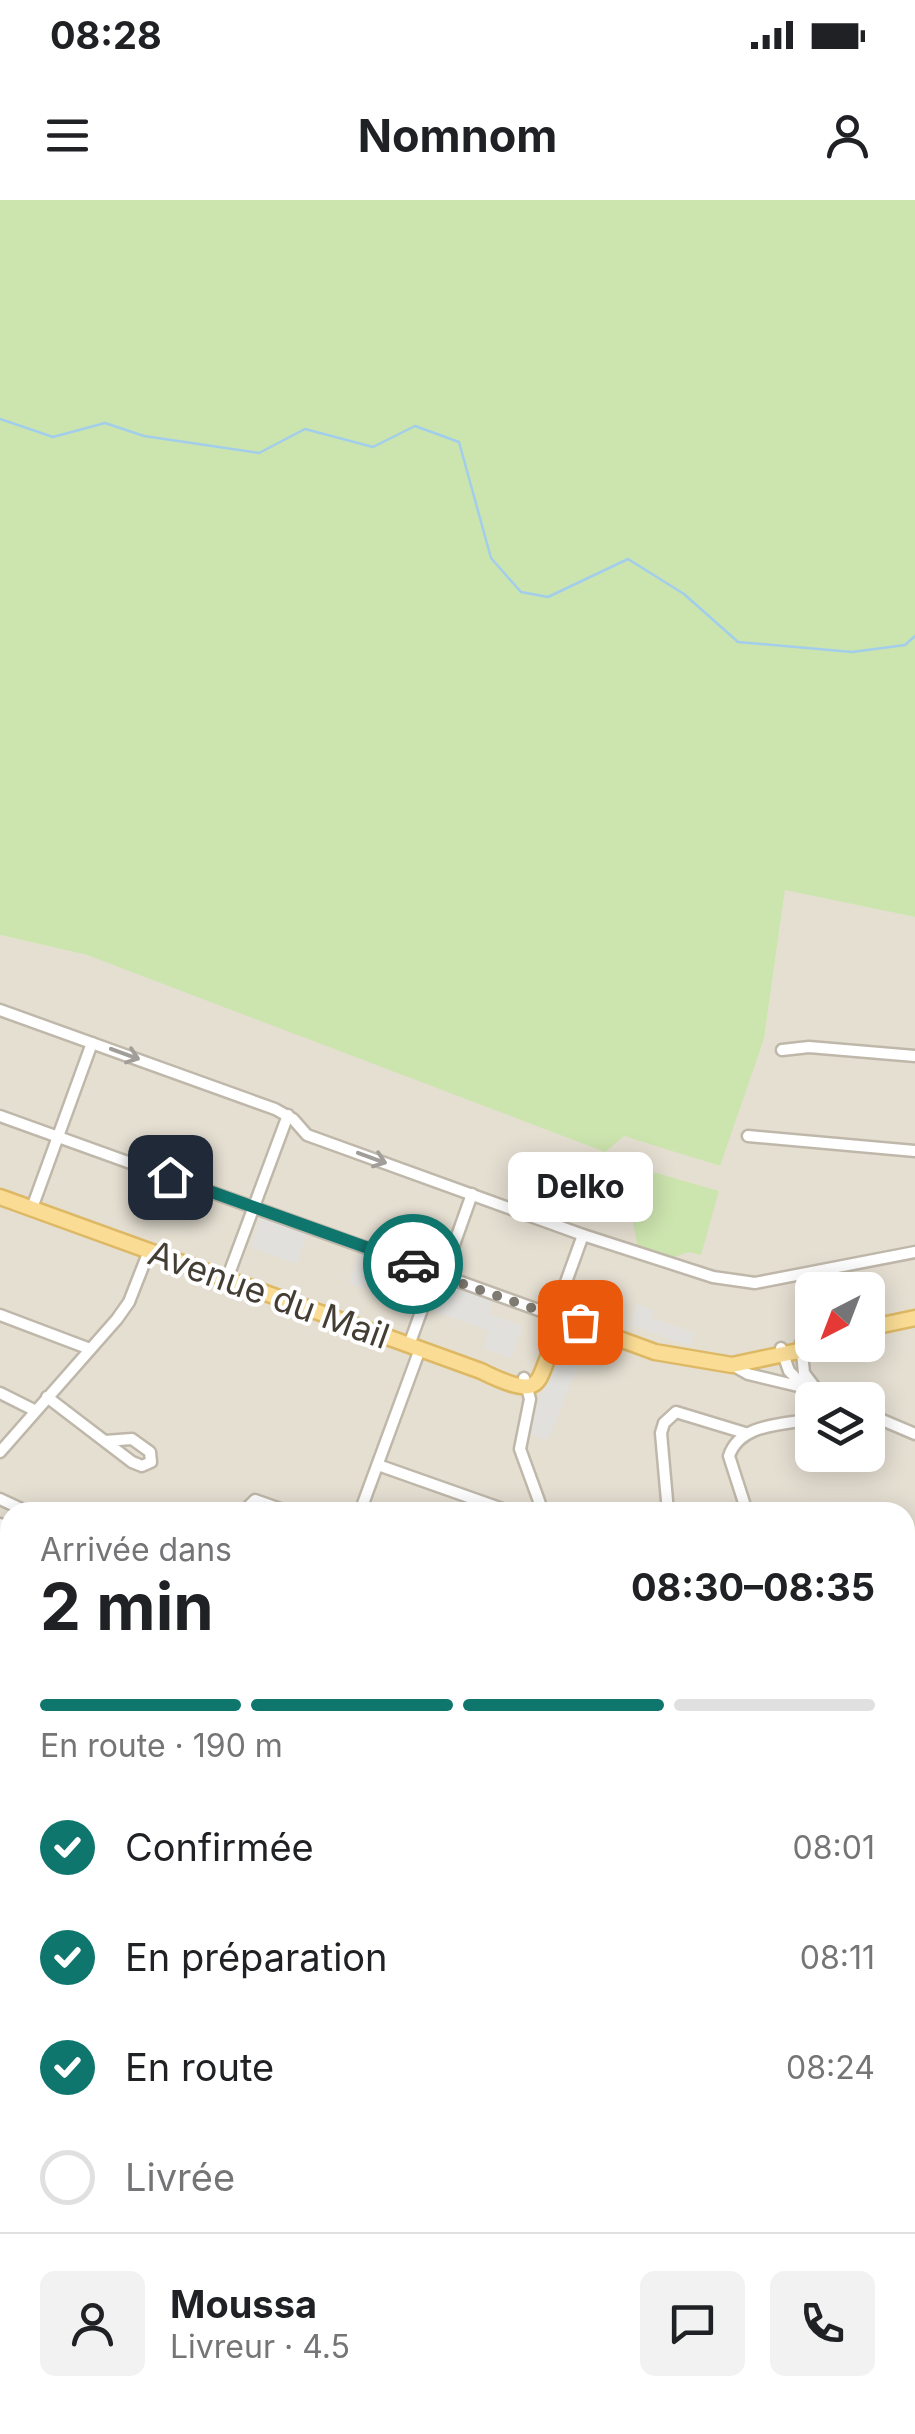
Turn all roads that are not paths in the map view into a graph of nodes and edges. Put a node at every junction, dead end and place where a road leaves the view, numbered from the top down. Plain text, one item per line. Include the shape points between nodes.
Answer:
1 (0, 1010) edge
2 (92, 1043) junction
3 (782, 1050) dead end
4 (915, 1056) edge
5 (0, 1116) edge
6 (286, 1120) junction
7 (748, 1136) dead end
8 (58, 1137) junction
9 (915, 1151) edge
10 (472, 1194) junction
11 (0, 1197) edge
12 (254, 1206) junction
13 (32, 1208) junction
14 (583, 1235) junction
15 (149, 1251) junction
16 (915, 1252) edge
17 (227, 1279) junction
18 (442, 1281) junction
19 (0, 1314) edge
20 (915, 1318) edge
21 (561, 1324) junction
22 (885, 1324) edge
23 (915, 1326) edge
24 (885, 1332) edge
25 (414, 1347) junction
26 (795, 1348) edge
27 (90, 1349) junction
28 (782, 1352) junction
29 (724, 1364) junction
30 (526, 1382) junction
31 (800, 1382) edge
32 (795, 1385) edge
33 (0, 1393) edge
34 (47, 1397) junction
35 (34, 1410) junction
36 (885, 1421) edge
37 (795, 1423) edge
38 (745, 1433) junction
39 (915, 1434) edge
40 (105, 1442) dead end
41 (0, 1452) edge
42 (378, 1465) junction
43 (364, 1502) edge
44 (483, 1502) edge
45 (539, 1502) edge
46 (667, 1502) edge
47 (743, 1502) edge

1 - 2 street
2 -> 6 street
2 - 8 street
3 - 4 street
5 - 8 street
6 -> 10 street via 307,1135
6 - 12 street
7 - 9 street
8 - 12 street
8 - 13 street
10 - 14 street
10 - 18 street
11 - 13 main road, Avenue du Mail
12 - 17 street
12 - 18 street via 430,1270
13 - 15 main road, Avenue du Mail
14 - 16 street via 736,1282 768,1282
14 - 21 street via 557,1306
15 - 17 main road, Avenue du Mail
15 - 27 street via 129,1302
17 - 25 main road, Avenue du Mail
18 - 21 street
18 - 25 street via 430,1290
19 - 27 street
20 - 22 main road
21 - 29 main road via 580,1322 666,1354
21 - 30 main road via 544,1373
23 - 24 main road
25 - 30 main road, Avenue du Mail via 516,1386
25 - 42 street
26 - 28 main road
27 - 34 street
28 - 29 main road
28 - 31 street
29 - 32 street
30 - 45 street via 530,1400 520,1449
33 - 35 street
34 - 35 street
34 - 40 street
35 - 41 street
36 - 39 street
37 - 38 street
38 - 46 street via 676,1412 670,1416 661,1434
38 - 47 street via 729,1456
42 - 43 street
42 - 44 street

